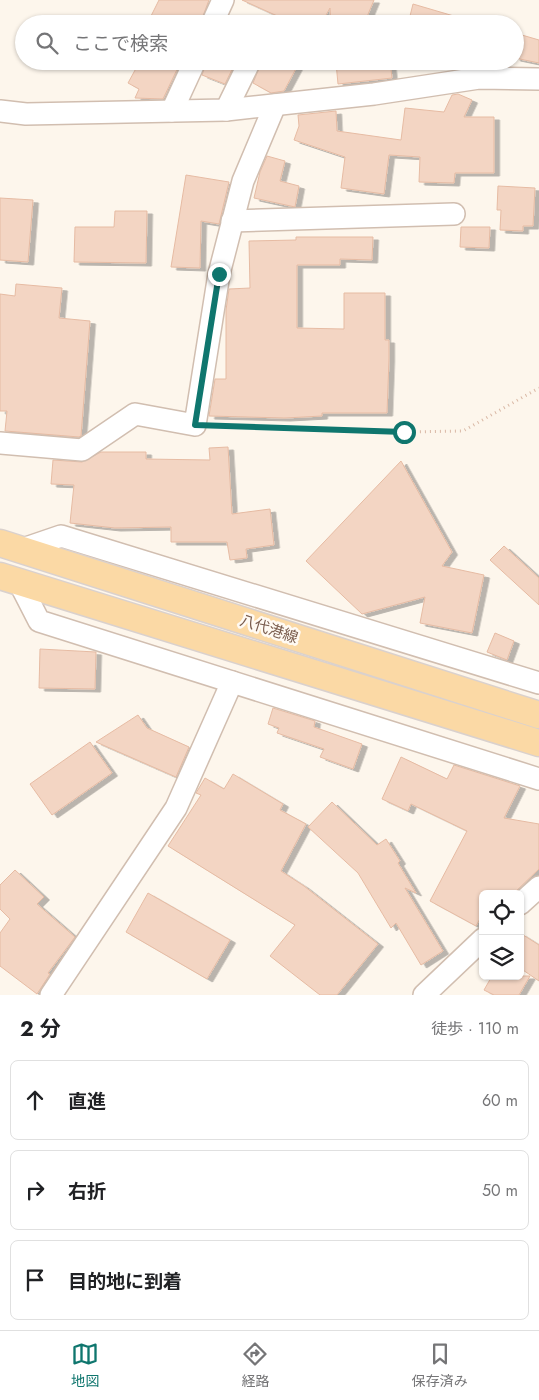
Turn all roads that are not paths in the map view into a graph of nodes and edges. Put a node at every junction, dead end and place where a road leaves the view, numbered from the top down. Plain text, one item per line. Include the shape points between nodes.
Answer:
1 (223, 0) edge
2 (216, 15) edge
3 (191, 70) edge
4 (246, 70) edge
5 (539, 79) edge
6 (275, 105) junction
7 (226, 110) junction
8 (0, 111) edge
9 (172, 112) junction
10 (454, 214) dead end
11 (232, 222) junction
12 (0, 443) edge
13 (10, 546) edge
14 (9, 579) edge
15 (232, 682) junction
16 (539, 683) edge
17 (539, 715) edge
18 (537, 742) edge
19 (539, 779) edge
20 (539, 887) edge
21 (524, 900) edge
22 (479, 944) edge
23 (51, 995) edge
24 (424, 995) edge

1 - 2 street
3 - 9 street
4 - 7 street
5 - 6 street via 478,78
6 - 7 street
6 - 11 street via 243,180
7 - 9 street
8 - 9 street via 26,114
10 - 11 street
11 - 12 street via 219,274 195,425 135,414 82,450
13 - 16 street via 61,536
13 - 17 main road, 八代港線
14 - 15 street via 39,620
14 - 18 main road, 八代港線
15 - 19 street
15 - 23 street via 176,808
20 - 21 street
22 - 24 street

